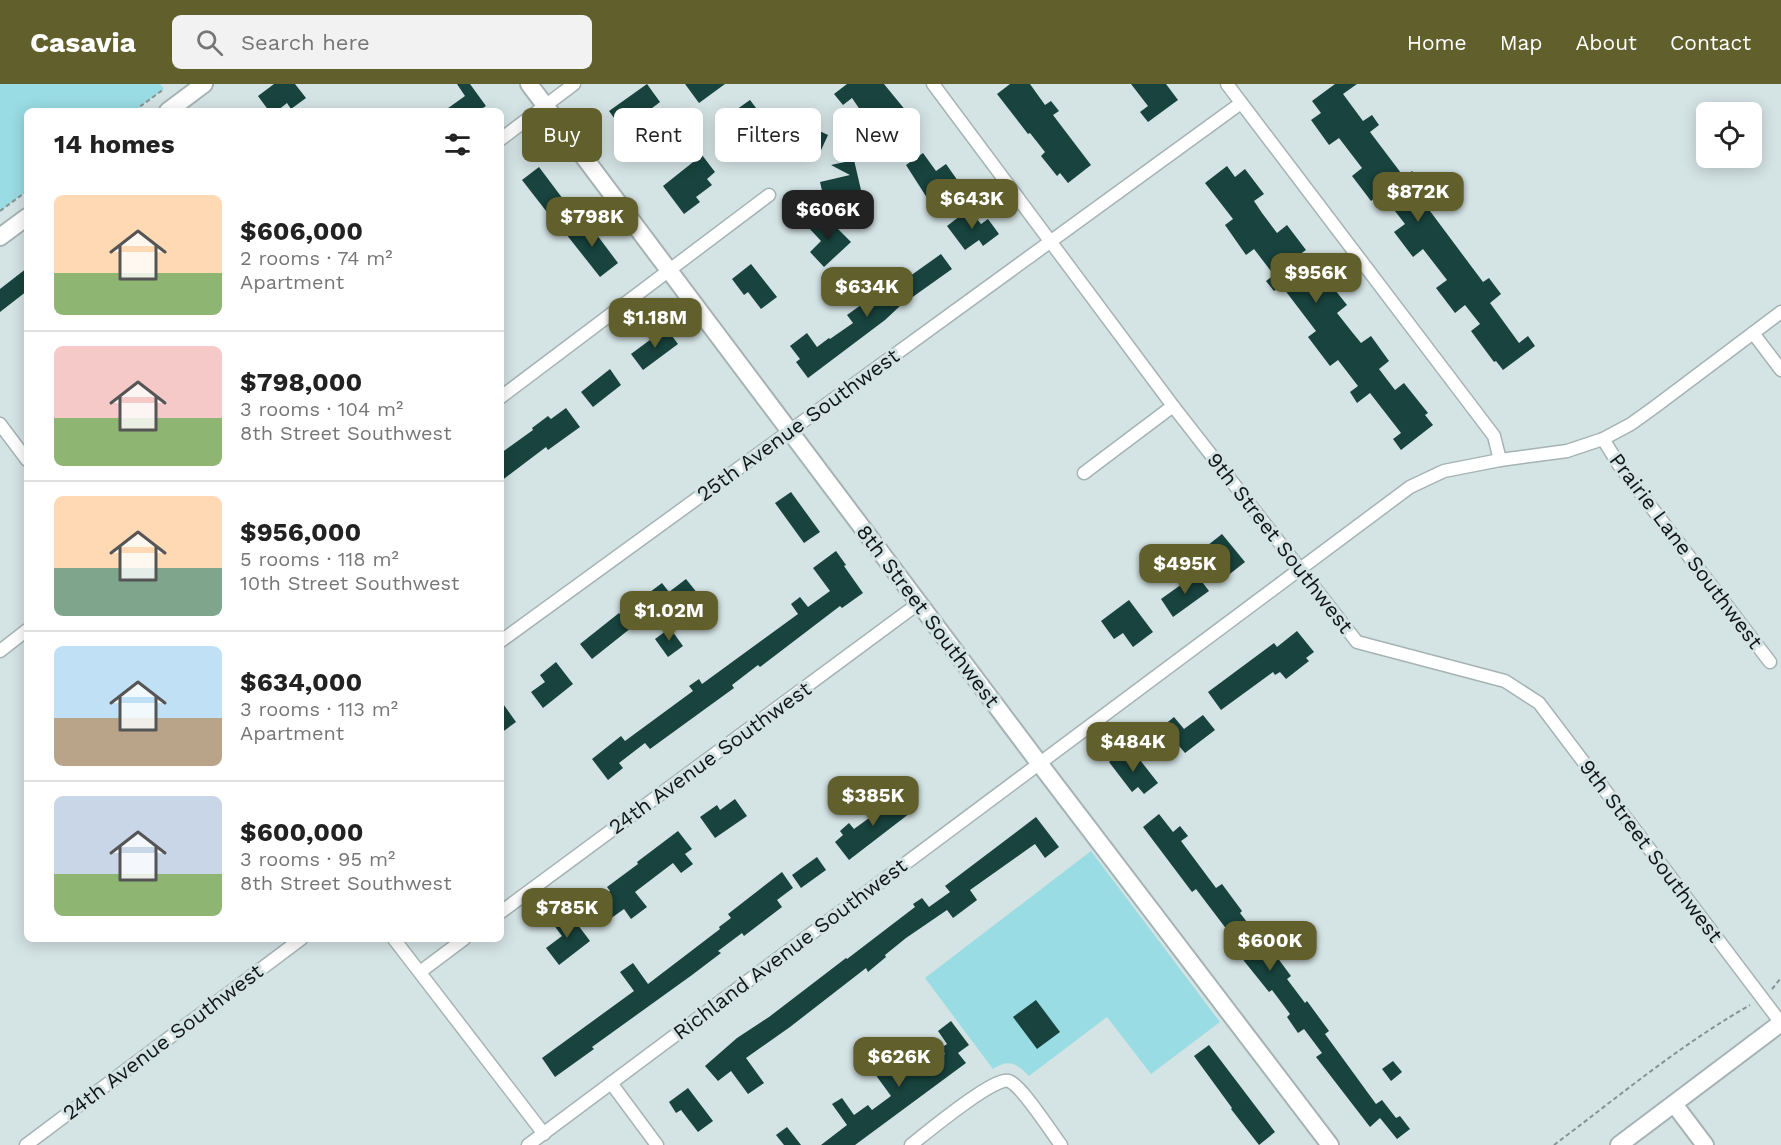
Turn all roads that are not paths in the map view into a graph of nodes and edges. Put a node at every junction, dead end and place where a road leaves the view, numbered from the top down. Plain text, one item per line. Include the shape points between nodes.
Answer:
1 (204, 84) edge
2 (529, 84) edge
3 (574, 84) edge
4 (933, 84) edge
5 (1227, 84) edge
6 (1241, 103) junction
7 (545, 106) junction
8 (172, 108) edge
9 (504, 137) edge
10 (769, 195) dead end
11 (24, 219) edge
12 (0, 237) edge
13 (1051, 241) junction
14 (669, 270) junction
15 (1781, 312) edge
16 (1753, 333) junction
17 (1781, 370) edge
18 (504, 395) edge
19 (1173, 406) junction
20 (0, 424) edge
21 (789, 431) junction
22 (1604, 439) junction
23 (24, 456) edge
24 (1500, 460) junction
25 (1084, 473) dead end
26 (1300, 568) junction
27 (919, 603) junction
28 (24, 632) edge
29 (504, 639) edge
30 (0, 651) edge
31 (1770, 662) dead end
32 (1039, 763) junction
33 (504, 910) edge
34 (297, 942) edge
35 (396, 942) edge
36 (461, 942) edge
37 (420, 972) junction
38 (1781, 1023) edge
39 (611, 1083) junction
40 (1674, 1104) junction
41 (544, 1134) junction
42 (26, 1145) edge
43 (528, 1145) edge
44 (657, 1145) edge
45 (911, 1145) edge
46 (1061, 1145) edge
47 (1330, 1145) edge
48 (1619, 1145) edge
49 (1705, 1145) edge

1 - 8 street
2 - 7 street, 8th Street Southwest
3 - 7 street
4 - 13 street, 9th Street Southwest
5 - 6 street
6 - 13 street, 25th Avenue Southwest
6 - 24 street via 1494,436
7 - 9 street
7 - 14 street, 8th Street Southwest
10 - 14 street
11 - 12 street
13 - 19 street, 9th Street Southwest
13 - 21 street, 25th Avenue Southwest
14 - 18 street
14 - 21 street, 8th Street Southwest
15 - 16 street, Richland Avenue Southwest
16 - 17 street
16 - 22 street, Richland Avenue Southwest
19 - 25 street
19 - 26 street, 9th Street Southwest
20 - 23 street
21 - 27 street, 8th Street Southwest
21 - 29 street, 25th Avenue Southwest
22 - 24 street, Richland Avenue Southwest via 1567,452
22 - 31 street, Prairie Lane Southwest via 1619,465
24 - 26 street, Richland Avenue Southwest via 1444,471 1410,487
26 - 32 street, Richland Avenue Southwest
26 - 38 street, 9th Street Southwest via 1357,642 1505,681 1539,703
27 - 32 street, 8th Street Southwest
27 - 33 street, 24th Avenue Southwest
28 - 30 street
32 - 39 street, Richland Avenue Southwest
32 - 47 street, 8th Street Southwest
34 - 42 street, 24th Avenue Southwest
35 - 37 street
36 - 37 street
37 - 41 street
38 - 40 street
39 - 41 street, Richland Avenue Southwest
39 - 44 street
40 - 48 street
40 - 49 street
41 - 43 street, Richland Avenue Southwest
45 - 46 street via 988,1086 1004,1079 1018,1088

